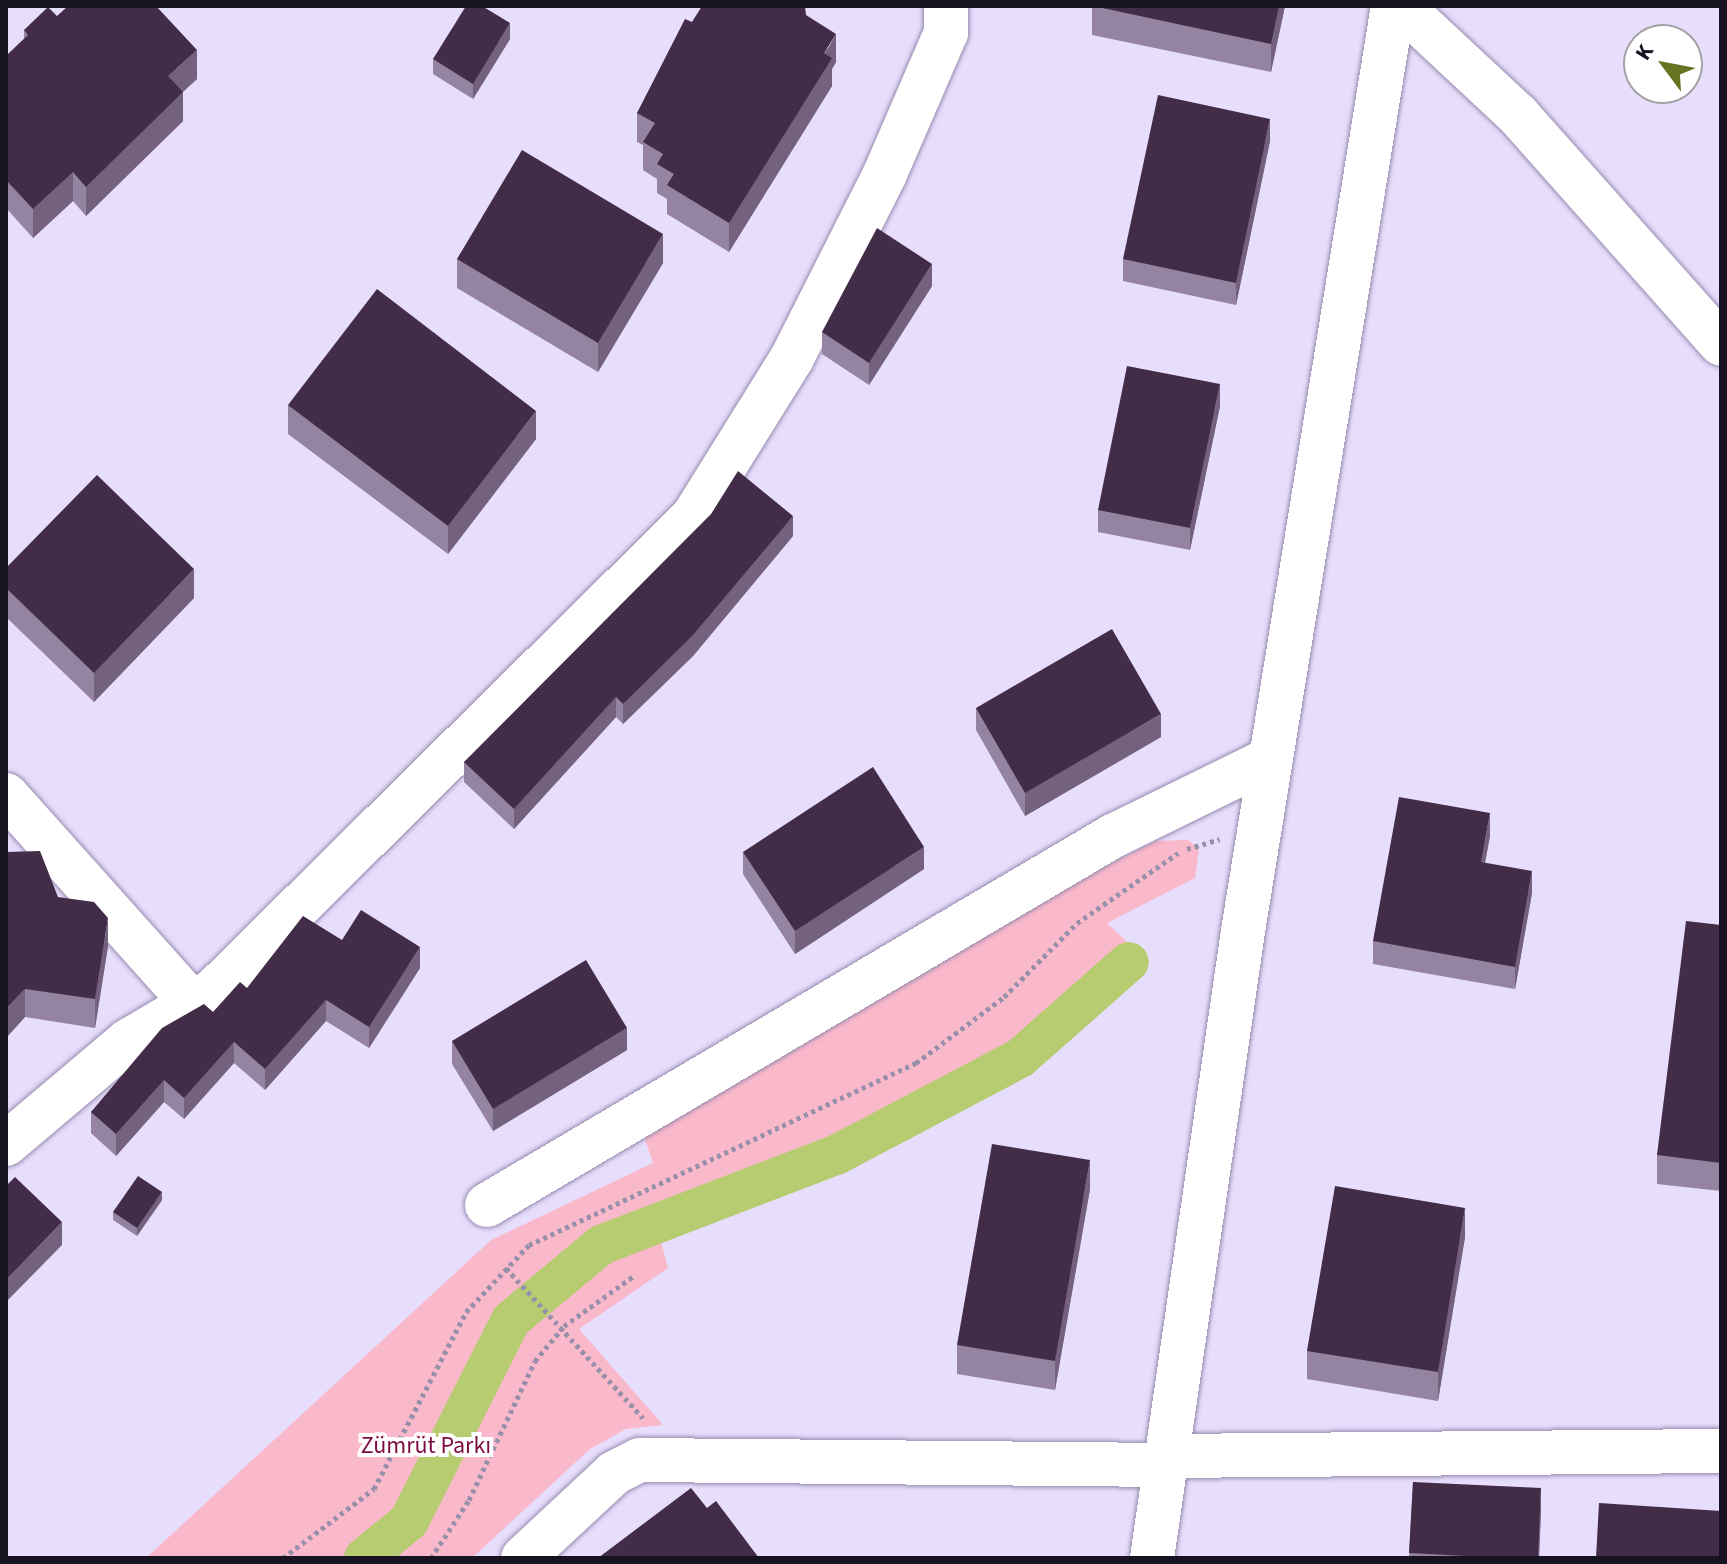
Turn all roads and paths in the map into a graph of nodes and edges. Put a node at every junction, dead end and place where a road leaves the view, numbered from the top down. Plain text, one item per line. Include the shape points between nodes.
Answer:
1 (946, 6) edge
2 (1393, 6) edge
3 (1401, 6) edge
4 (1721, 344) edge
5 (1270, 759) junction
6 (6, 795) edge
7 (1258, 837) junction
8 (192, 1003) junction
9 (6, 1144) edge
10 (487, 1205) dead end
11 (506, 1268) junction
12 (635, 1275) dead end
13 (564, 1326) junction
14 (1721, 1451) edge
15 (659, 1459) junction
16 (1166, 1460) junction
17 (283, 1558) edge
18 (431, 1558) edge
19 (523, 1558) edge
20 (1152, 1558) edge

1 - 8 street via 946,33 884,176 792,358 693,517
2 - 5 street
3 - 4 street via 1518,115
5 - 7 street
5 - 10 street via 1113,836
6 - 8 street
7 - 11 path via 1210,839 1178,853 1077,923 1004,997 916,1063 529,1245
7 - 16 street
8 - 9 street via 128,1041
11 - 13 path
11 - 17 path via 466,1312 374,1489
12 - 13 path
13 - 15 path via 650,1426
13 - 18 path via 535,1361 469,1500
14 - 16 street
15 - 16 street
15 - 19 street via 614,1473
16 - 20 street

